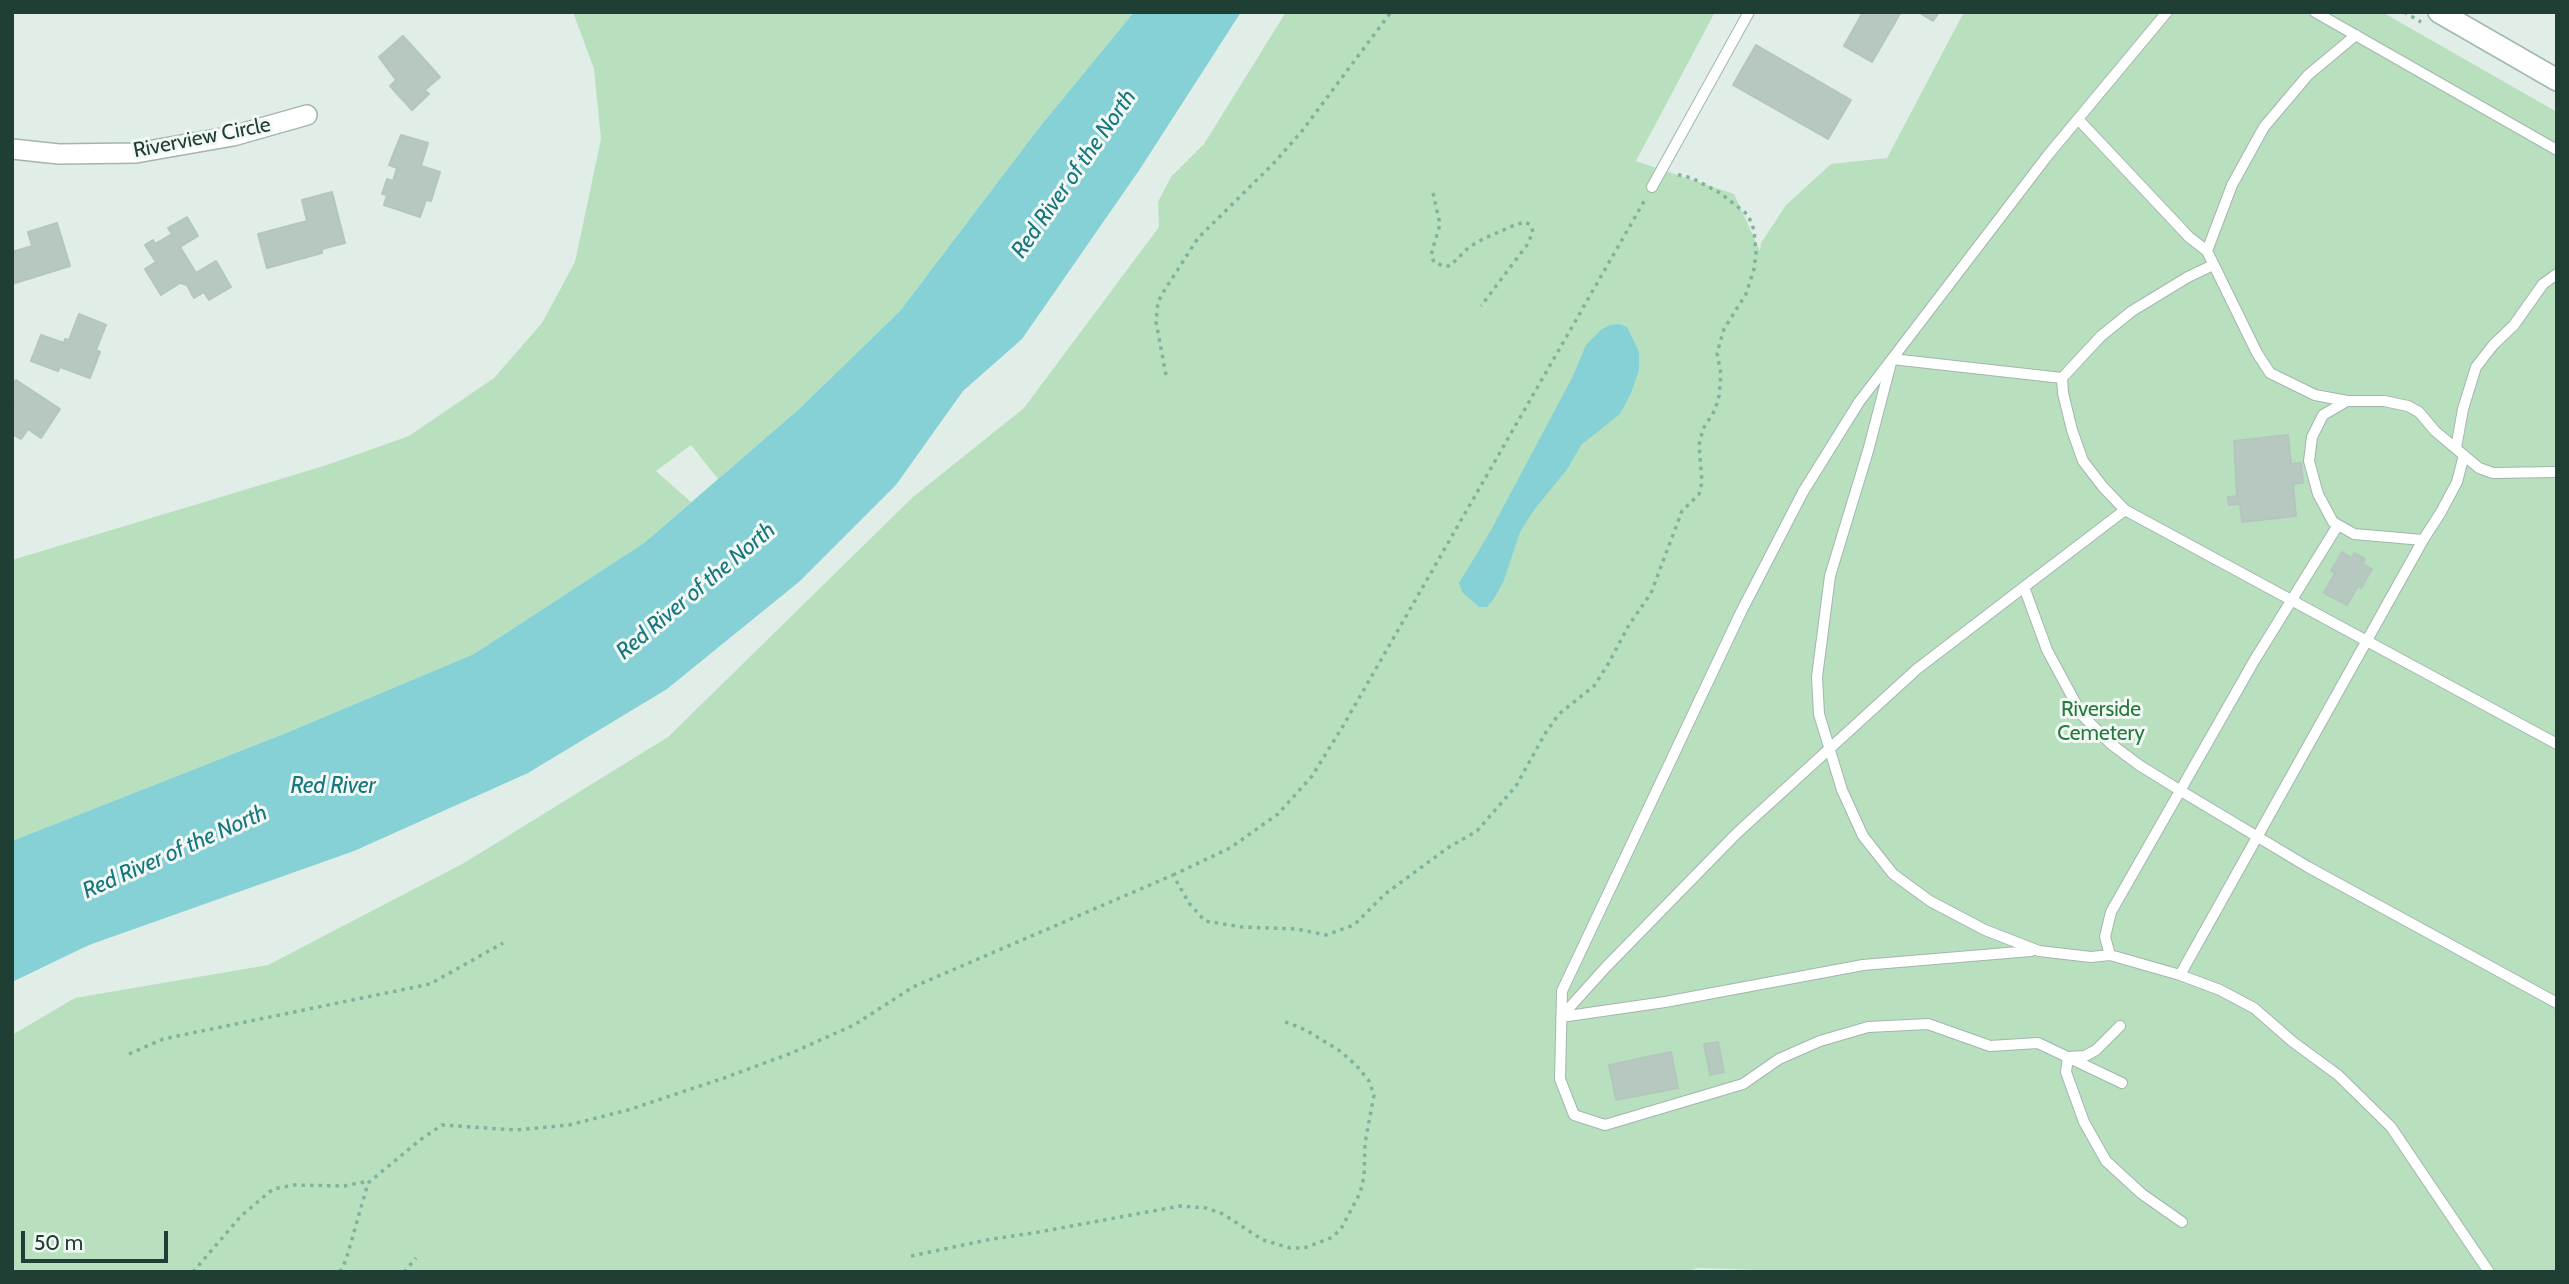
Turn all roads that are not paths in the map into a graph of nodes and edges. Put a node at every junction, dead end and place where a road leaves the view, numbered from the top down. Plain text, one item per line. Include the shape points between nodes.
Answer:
1 (1749, 12) edge
2 (2167, 12) edge
3 (2315, 12) edge
4 (2439, 12) edge
5 (2356, 35) junction
6 (2557, 80) edge
7 (307, 115) dead end
8 (2078, 119) junction
9 (12, 149) edge
10 (2557, 150) edge
11 (1652, 187) road end
12 (2207, 251) junction
13 (2213, 265) junction
14 (2557, 274) edge
15 (1892, 359) junction
16 (2062, 378) junction
17 (2347, 401) junction
18 (2456, 448) junction
19 (2464, 455) junction
20 (2557, 472) edge
21 (2125, 510) junction
22 (2338, 524) junction
23 (2423, 540) junction
24 (2024, 587) junction
25 (2291, 600) junction
26 (2367, 641) junction
27 (2557, 744) edge
28 (1829, 749) junction
29 (2181, 791) junction
30 (2257, 836) junction
31 (2039, 951) junction
32 (2110, 955) junction
33 (2180, 975) junction
34 (2557, 1003) edge
35 (1561, 1017) junction
36 (2120, 1026) dead end
37 (2068, 1057) junction
38 (2122, 1083) dead end
39 (2182, 1222) dead end
40 (2489, 1272) edge

1 - 11 lane
2 - 8 lane
3 - 5 lane
4 - 6 street
5 - 10 lane
5 - 12 lane via 2308,75 2264,127 2232,185
7 - 9 street, Riverview Circle via 233,136 136,153
8 - 12 lane
8 - 15 lane
12 - 13 lane
13 - 16 lane via 2132,311
13 - 17 lane via 2270,373 2315,395
14 - 18 lane via 2543,284 2476,367
15 - 16 lane
15 - 28 lane via 1830,576 1817,677 1819,714
15 - 35 lane via 1859,402 1803,492 1741,612 1562,991
16 - 21 lane via 2083,461
17 - 18 lane via 2408,406
17 - 22 lane via 2323,415 2312,437 2309,461 2318,494
18 - 19 lane
19 - 20 lane via 2493,473
19 - 23 lane via 2457,482
21 - 24 lane
21 - 25 lane
22 - 23 lane via 2354,534
22 - 25 lane
23 - 26 lane
24 - 28 lane via 1917,669
24 - 29 lane via 2047,650 2082,716 2121,751
25 - 26 lane
25 - 29 lane
26 - 27 lane
26 - 30 lane
28 - 31 lane via 1863,836 1893,874 1952,913
28 - 35 lane via 1727,843
29 - 30 lane
29 - 32 lane via 2111,912 2105,937
30 - 33 lane
30 - 34 lane
31 - 32 lane
31 - 35 lane via 1863,965
32 - 33 lane
33 - 40 lane via 2254,1008 2368,1103 2391,1127
35 - 37 lane via 1560,1079 1574,1115 1605,1125 1743,1084 1779,1059 1868,1027 1928,1024 1990,1046 2038,1043
36 - 37 lane via 2096,1050
37 - 38 lane
37 - 39 lane via 2066,1072 2084,1122 2105,1161

